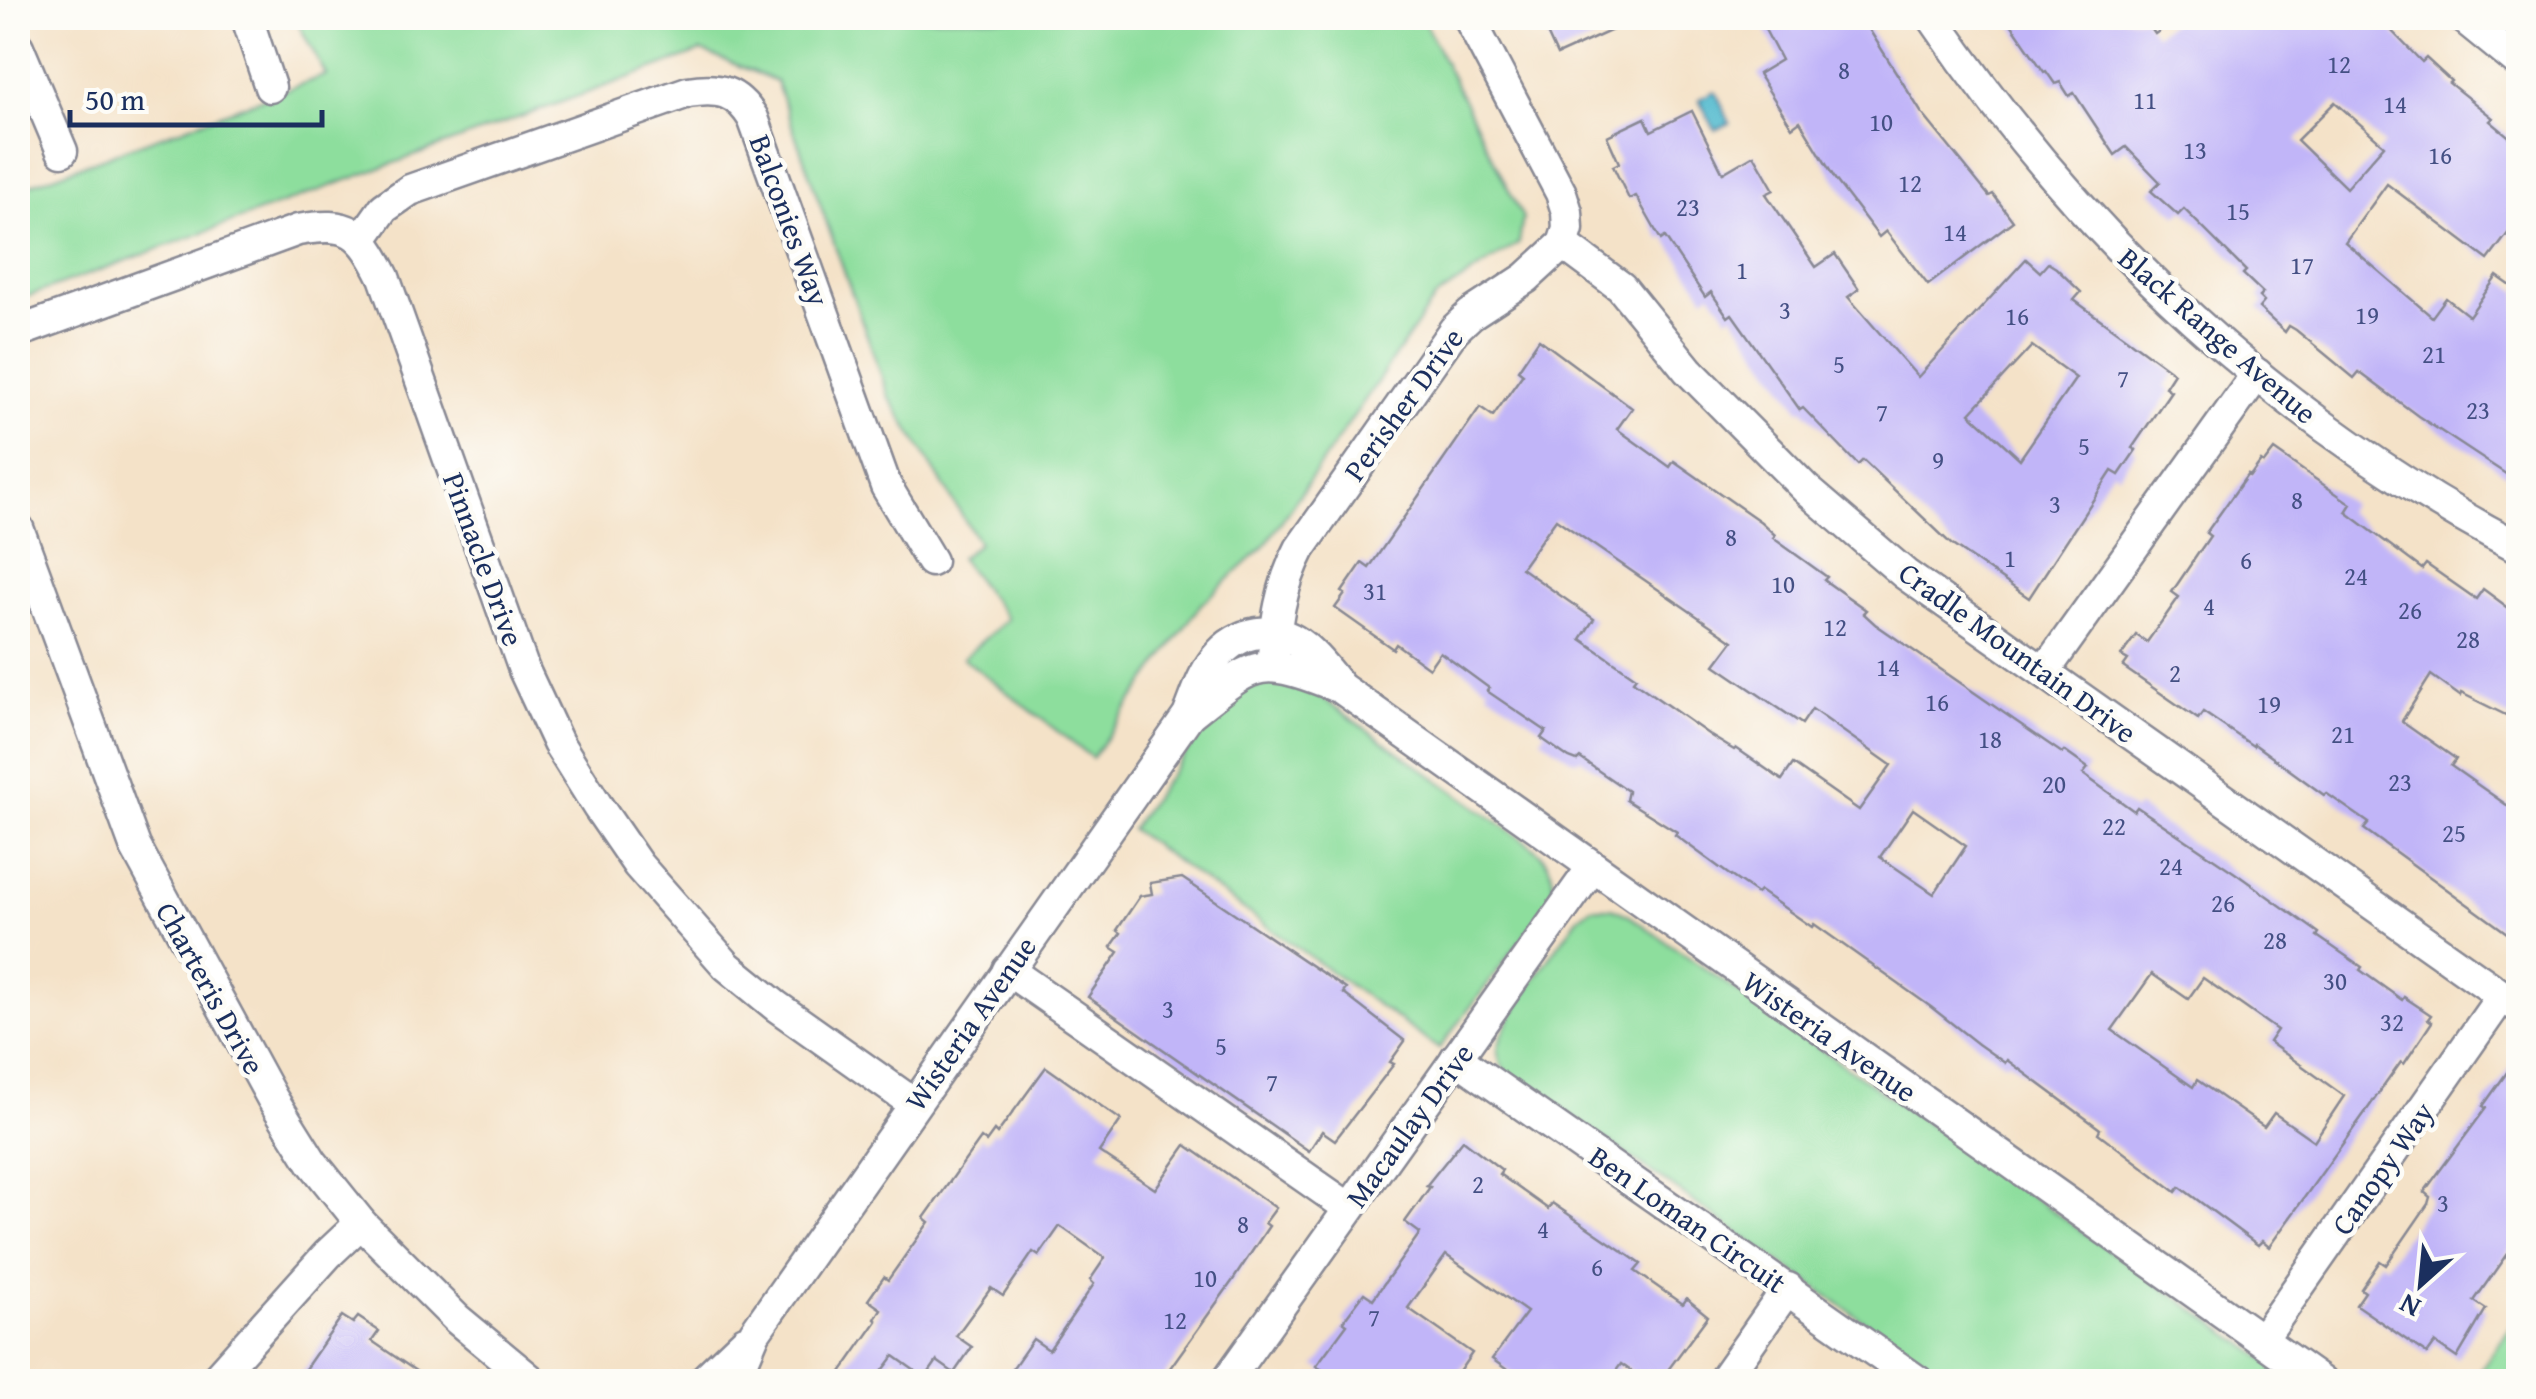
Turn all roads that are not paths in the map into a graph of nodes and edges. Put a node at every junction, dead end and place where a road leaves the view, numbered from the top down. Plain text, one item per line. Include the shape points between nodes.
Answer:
1 (247, 18) edge
2 (1469, 18) edge
3 (1933, 18) edge
4 (2464, 18) edge
5 (18, 48) edge
6 (2518, 62) edge
7 (270, 87) dead end
8 (62, 151) dead end
9 (362, 239) junction
10 (1563, 244) junction
11 (18, 332) edge
12 (2257, 374) junction
13 (18, 528) edge
14 (2518, 546) edge
15 (930, 561) dead end
16 (1276, 632) junction
17 (1272, 666) junction
18 (2044, 672) junction
19 (1340, 688) junction
20 (1188, 716) junction
21 (1592, 868) junction
22 (1008, 970) junction
23 (2510, 1002) edge
24 (1456, 1058) junction
25 (914, 1103) junction
26 (1349, 1208) junction
27 (361, 1223) junction
28 (1788, 1288) junction
29 (755, 1332) junction
30 (2262, 1339) junction
31 (533, 1378) edge
32 (213, 1382) edge
33 (702, 1382) edge
34 (734, 1382) edge
35 (1226, 1382) edge
36 (1722, 1382) edge
37 (1919, 1382) edge
38 (2322, 1382) edge

1 - 7 street
2 - 10 street via 1561,193 1568,229
3 - 12 street, Black Range Avenue via 2018,134 2125,257
4 - 6 street
5 - 8 street
9 - 11 street via 336,225 298,230
9 - 15 street, Balconies Way via 384,208 410,190 688,92 734,95 753,118 886,486
9 - 25 street, Pinnacle Drive via 384,278 524,670 598,807 638,865 727,966
10 - 16 street, Perisher Drive via 1440,346 1300,548 1287,574
10 - 18 street, Cradle Mountain Drive via 1620,287 1688,370 1806,489 1904,574
12 - 14 street, Black Range Avenue via 2388,470
12 - 18 street
13 - 27 street, Charteris Drive via 134,846 272,1098
16 - 17 street, Perisher Drive
16 - 19 street, Wisteria Avenue via 1306,648
16 - 20 street, Wisteria Avenue via 1255,633 1226,648
17 - 19 street, Wisteria Avenue
17 - 20 street, Wisteria Avenue via 1239,675
18 - 23 street, Cradle Mountain Drive
19 - 21 street, Wisteria Avenue
20 - 22 street, Wisteria Avenue
21 - 24 street, Macaulay Drive
21 - 30 street, Wisteria Avenue
22 - 25 street, Wisteria Avenue
22 - 26 street
23 - 30 street, Canopy Way
24 - 26 street, Macaulay Drive
24 - 28 street, Ben Loman Circuit
25 - 29 street, Wisteria Avenue
26 - 35 street, Macaulay Drive
27 - 31 street, Charteris Drive via 457,1319
27 - 32 street
28 - 36 street
28 - 37 street, Ben Loman Circuit
29 - 33 street, Wisteria Avenue
29 - 34 street, Wisteria Avenue
30 - 38 street, Wisteria Avenue

